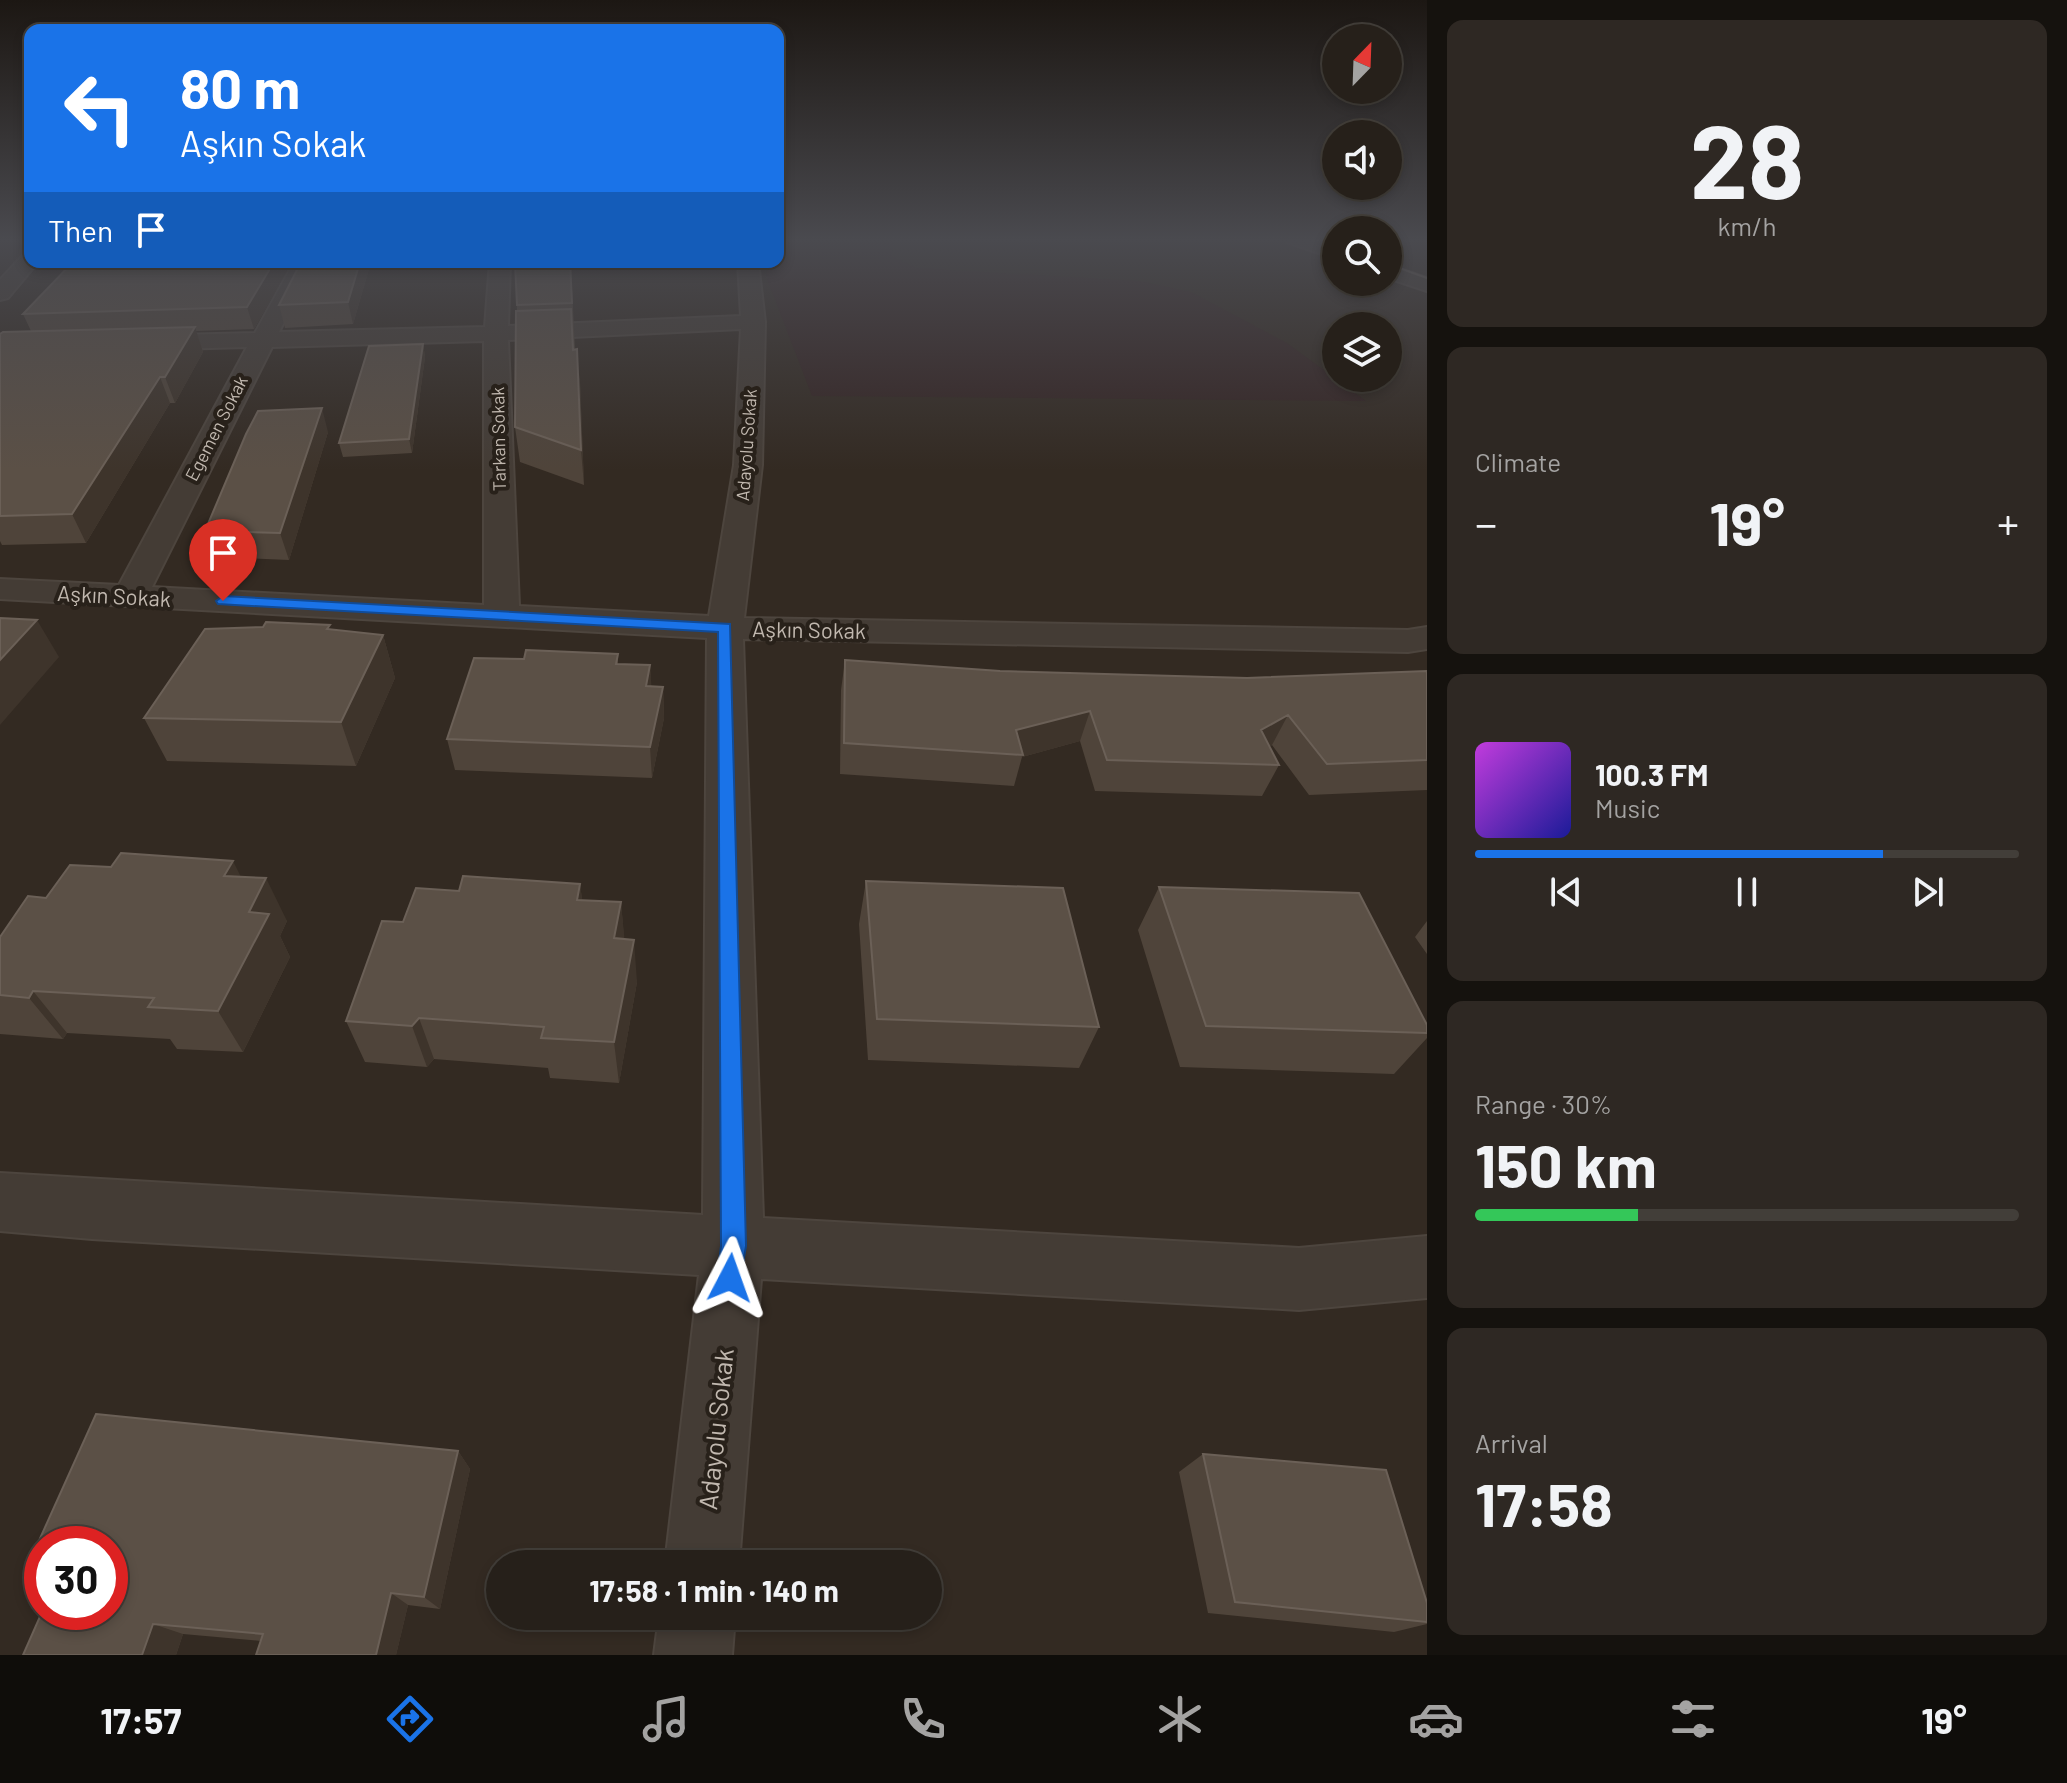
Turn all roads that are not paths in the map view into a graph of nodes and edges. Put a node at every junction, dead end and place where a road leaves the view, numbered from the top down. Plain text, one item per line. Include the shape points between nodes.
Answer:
1 (275, 315) edge
2 (497, 315) edge
3 (752, 315) edge
4 (753, 322) junction
5 (496, 334) junction
6 (262, 340) junction
7 (108, 344) edge
8 (0, 589) edge
9 (130, 596) junction
10 (502, 616) junction
11 (725, 628) junction
12 (1427, 638) edge
13 (0, 1202) edge
14 (733, 1246) junction
15 (1427, 1267) edge
16 (703, 1550) edge
17 (696, 1630) edge
18 (693, 1655) edge

1 - 6 street, Egemen Sokak
2 - 5 street, Tarkan Sokak
3 - 4 street, Adayolu Sokak
4 - 5 street
4 - 11 street, Adayolu Sokak via 748,465
5 - 6 street
5 - 10 street, Tarkan Sokak
6 - 7 street
6 - 9 street, Egemen Sokak
8 - 9 street, Aşkın Sokak
9 - 10 street, Aşkın Sokak
10 - 11 street, Aşkın Sokak
11 - 12 street, Aşkın Sokak
11 - 14 street, Adayolu Sokak
13 - 14 street
14 - 15 street via 1299,1279
14 - 16 street, Adayolu Sokak
17 - 18 street

